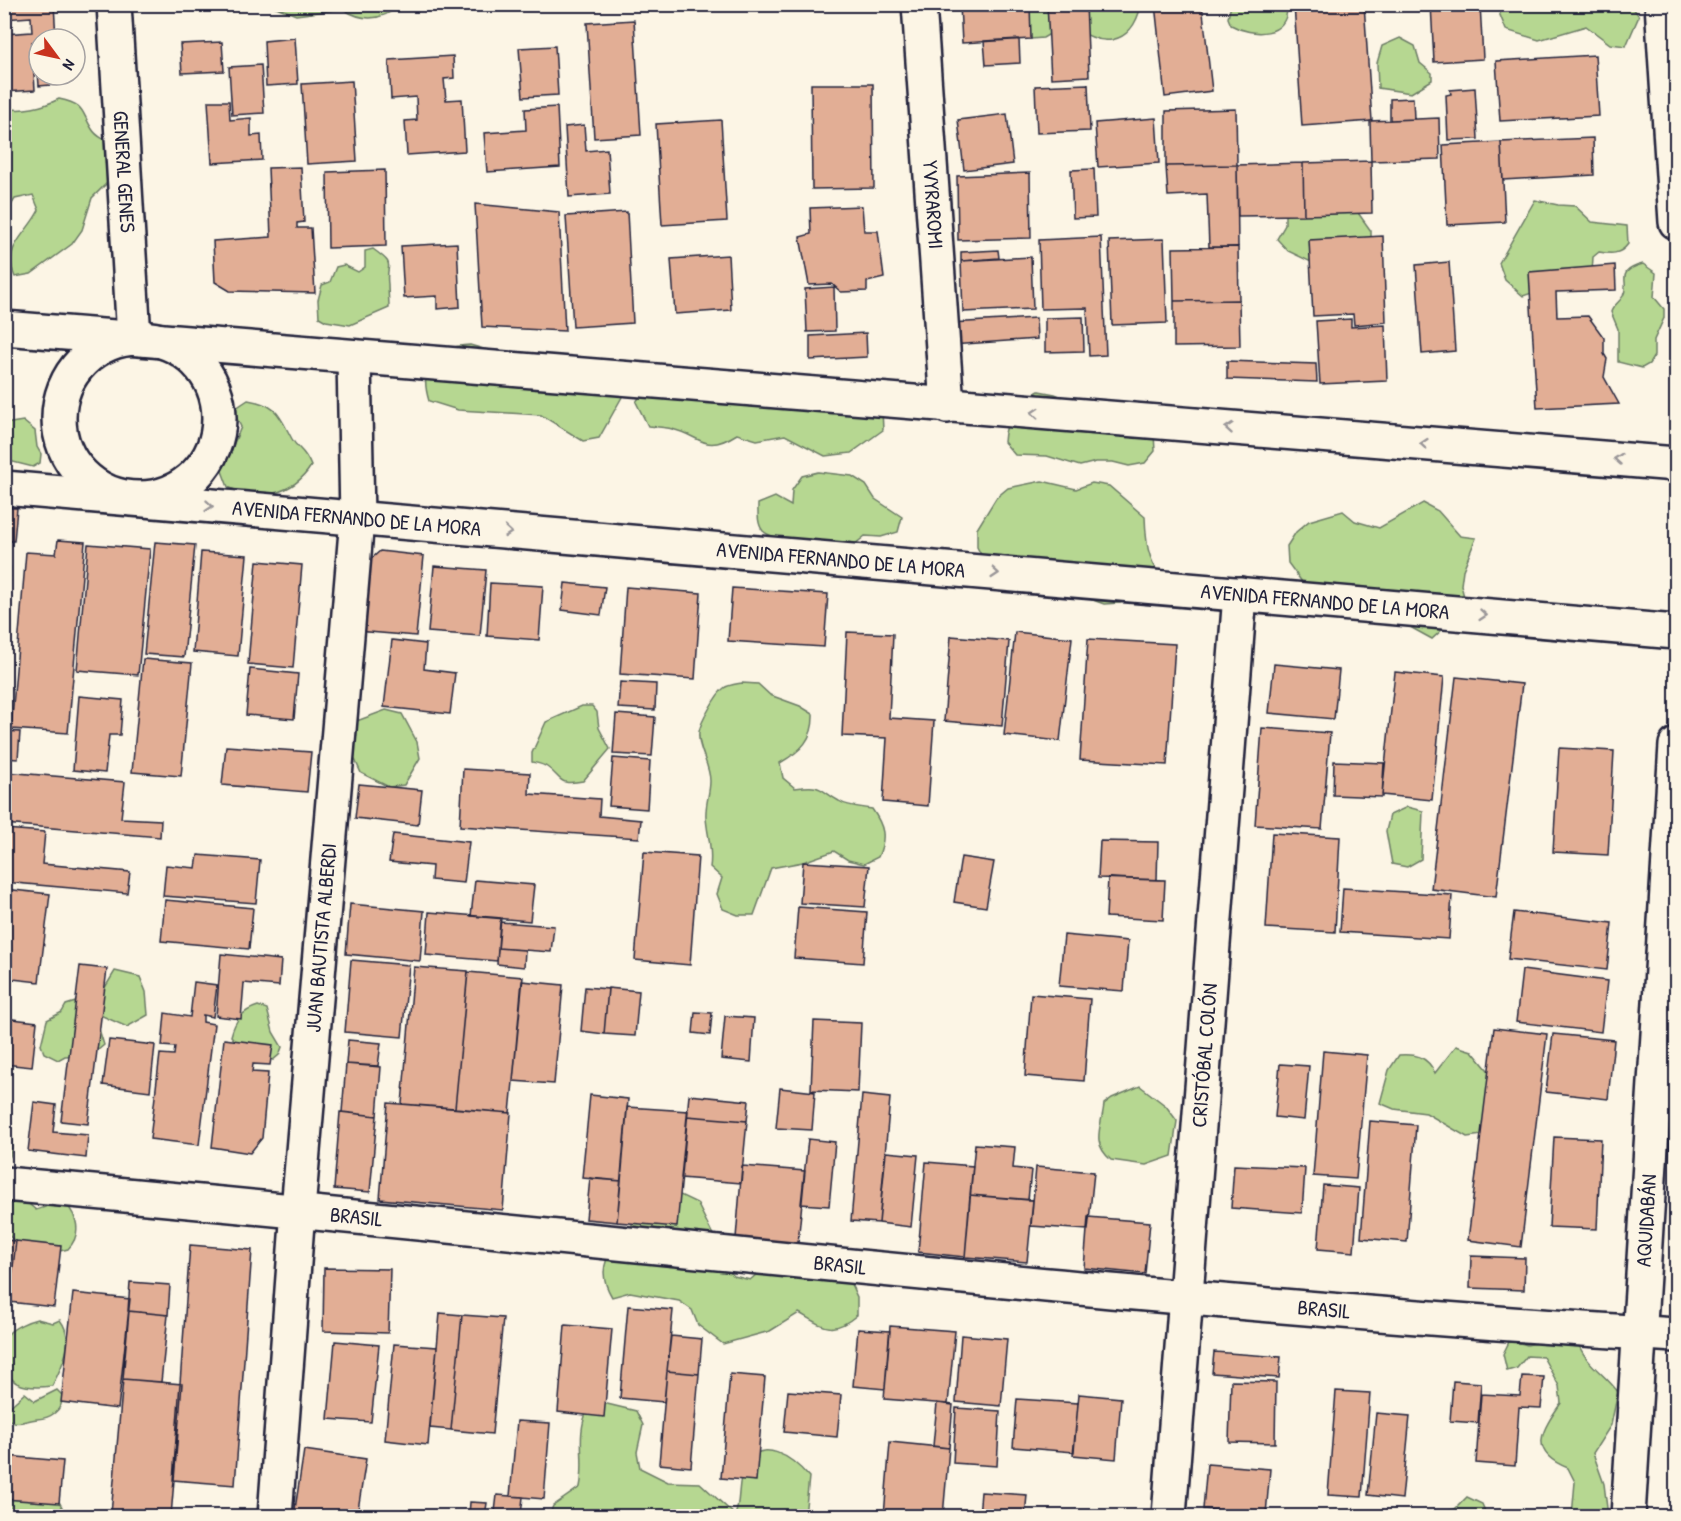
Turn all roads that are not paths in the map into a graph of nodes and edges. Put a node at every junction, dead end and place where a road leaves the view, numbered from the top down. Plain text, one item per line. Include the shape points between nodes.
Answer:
1 (127, 4) edge
2 (919, 4) edge
3 (1662, 4) edge
4 (114, 5) edge
5 (1677, 222) edge
6 (4, 328) edge
7 (134, 338) junction
8 (354, 357) junction
9 (947, 406) junction
10 (1677, 464) edge
11 (4, 488) edge
12 (122, 498) junction
13 (357, 519) junction
14 (1240, 594) junction
15 (1677, 632) edge
16 (1677, 745) edge
17 (4, 1184) edge
18 (298, 1210) junction
19 (1184, 1297) junction
20 (1640, 1333) junction
21 (1677, 1335) edge
22 (275, 1516) edge
23 (1169, 1516) edge
24 (1628, 1516) edge

1 - 4 street
2 - 9 street, YVYRAROMI
3 - 5 street
4 - 7 street, GENERAL GENES
6 - 7 street
7 - 8 street
7 - 12 street via 109,343 87,357 70,376 60,400 58,426 69,459 79,473 99,489
7 - 12 street via 161,340 186,353 205,372 216,397 219,424 213,450 198,473 176,490 150,498
8 - 9 street
8 - 13 street, JUAN BAUTISTA ALBERDI
10 -> 9 street
11 - 12 street, AVENIDA FERNANDO DE LA MORA
12 -> 13 street, AVENIDA FERNANDO DE LA MORA
13 -> 14 street, AVENIDA FERNANDO DE LA MORA
13 - 18 street, JUAN BAUTISTA ALBERDI
14 -> 15 street, AVENIDA FERNANDO DE LA MORA
14 - 19 street, CRISTÓBAL COLÓN
16 - 20 street, AQUIDABÁN
17 - 18 street, BRASIL
18 - 19 street, BRASIL
18 - 22 street, JUAN BAUTISTA ALBERDI
19 - 20 street, BRASIL
19 - 23 street, CRISTÓBAL COLÓN
20 - 21 street, BRASIL
20 - 24 street, AQUIDABÁN

